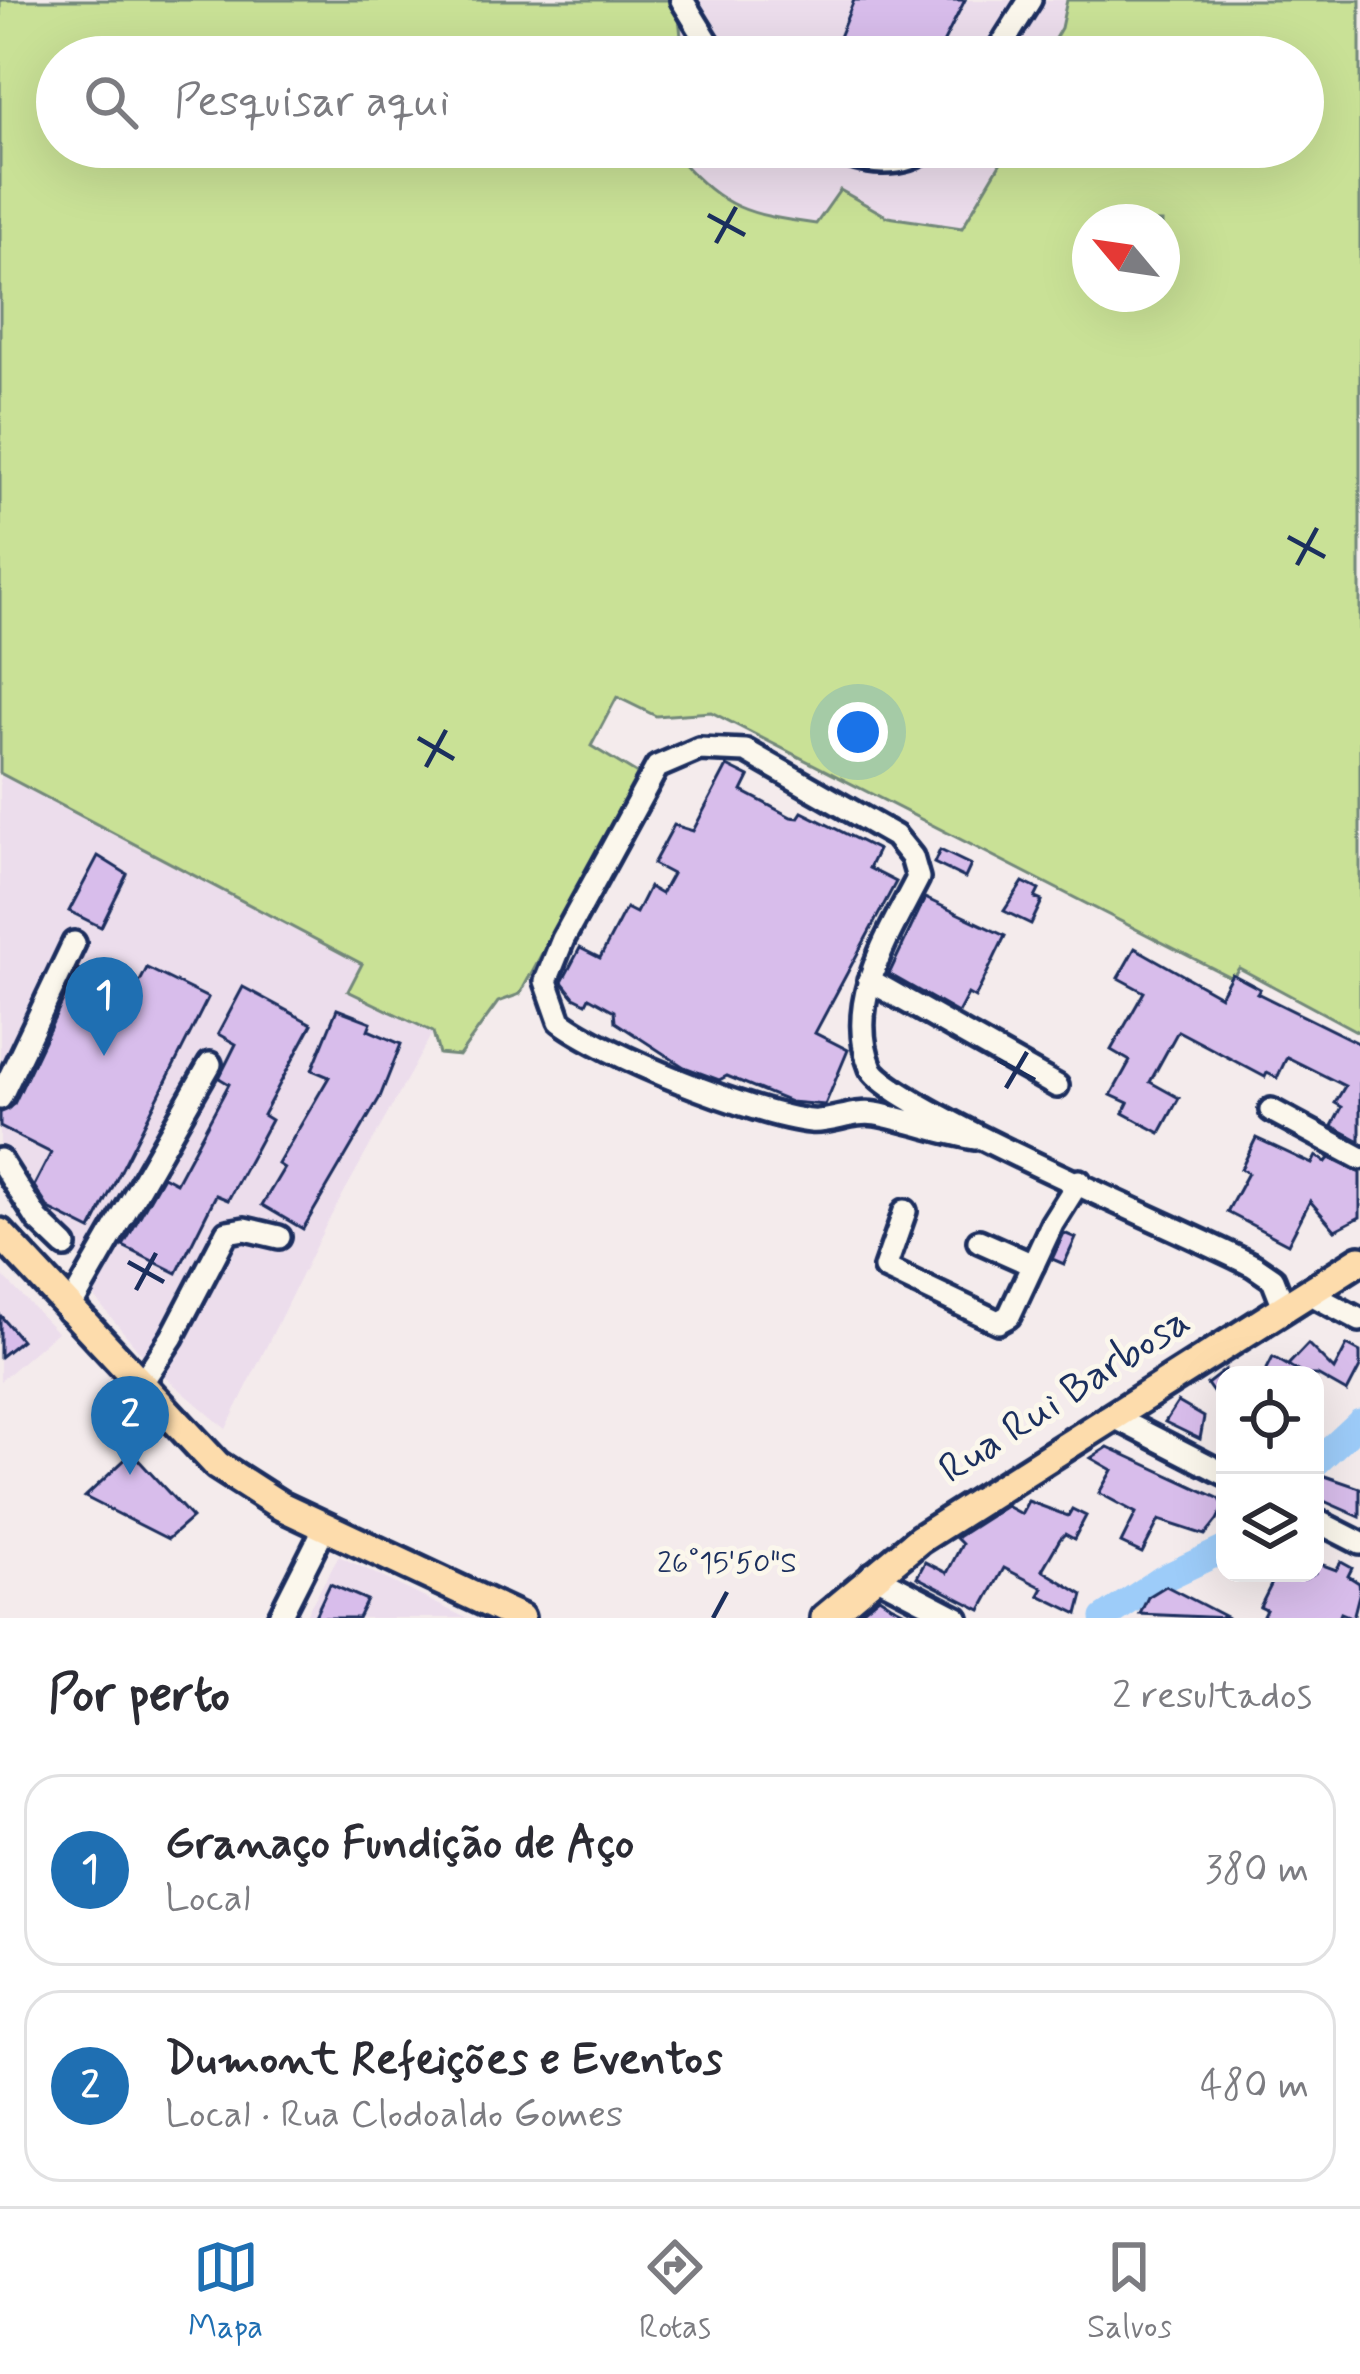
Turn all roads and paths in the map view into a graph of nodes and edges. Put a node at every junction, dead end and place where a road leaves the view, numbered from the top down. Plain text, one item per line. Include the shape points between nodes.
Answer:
1 (682, 0) edge
2 (1030, 0) edge
3 (704, 36) edge
4 (1007, 36) edge
5 (74, 943) dead end
6 (869, 980) junction
7 (210, 1064) dead end
8 (872, 1072) junction
9 (1057, 1086) dead end
10 (0, 1098) edge
11 (1271, 1110) dead end
12 (875, 1114) junction
13 (976, 1138) junction
14 (1360, 1158) edge
15 (0, 1160) edge
16 (1079, 1181) junction
17 (905, 1211) dead end
18 (0, 1234) edge
19 (279, 1237) dead end
20 (979, 1241) dead end
21 (65, 1246) dead end
22 (1360, 1260) edge
23 (1033, 1265) junction
24 (1295, 1299) junction
25 (68, 1311) junction
26 (1360, 1320) edge
27 (139, 1387) junction
28 (1112, 1416) junction
29 (1216, 1469) edge
30 (1324, 1525) edge
31 (325, 1527) junction
32 (1360, 1543) edge
33 (872, 1574) junction
34 (279, 1618) edge
35 (520, 1618) edge
36 (825, 1618) edge
37 (957, 1618) edge

1 - 3 street
2 - 4 street
5 - 10 street
6 - 8 street via 861,1015
6 - 9 street
6 - 12 street via 918,878 912,857 895,836 788,771 746,751 699,749 656,767 562,939 546,992 572,1031 760,1109 814,1121
7 - 25 street
8 - 12 street
8 - 13 street
11 - 14 street
12 - 13 street
13 - 16 street
15 - 21 street
16 - 23 street
16 - 24 street via 1254,1266
17 - 23 street via 885,1268 984,1319 1009,1316
18 - 25 main road
19 - 27 street via 226,1232
20 - 23 street
22 - 24 main road, Rua Rui Barbosa
24 - 26 street
24 - 28 main road, Rua Rui Barbosa
25 - 27 main road
27 - 31 main road via 217,1465
28 - 29 street
28 - 33 main road, Rua Rui Barbosa
30 - 32 street
31 - 34 street
31 - 35 main road
33 - 36 main road, Rua Rui Barbosa
33 - 37 street

